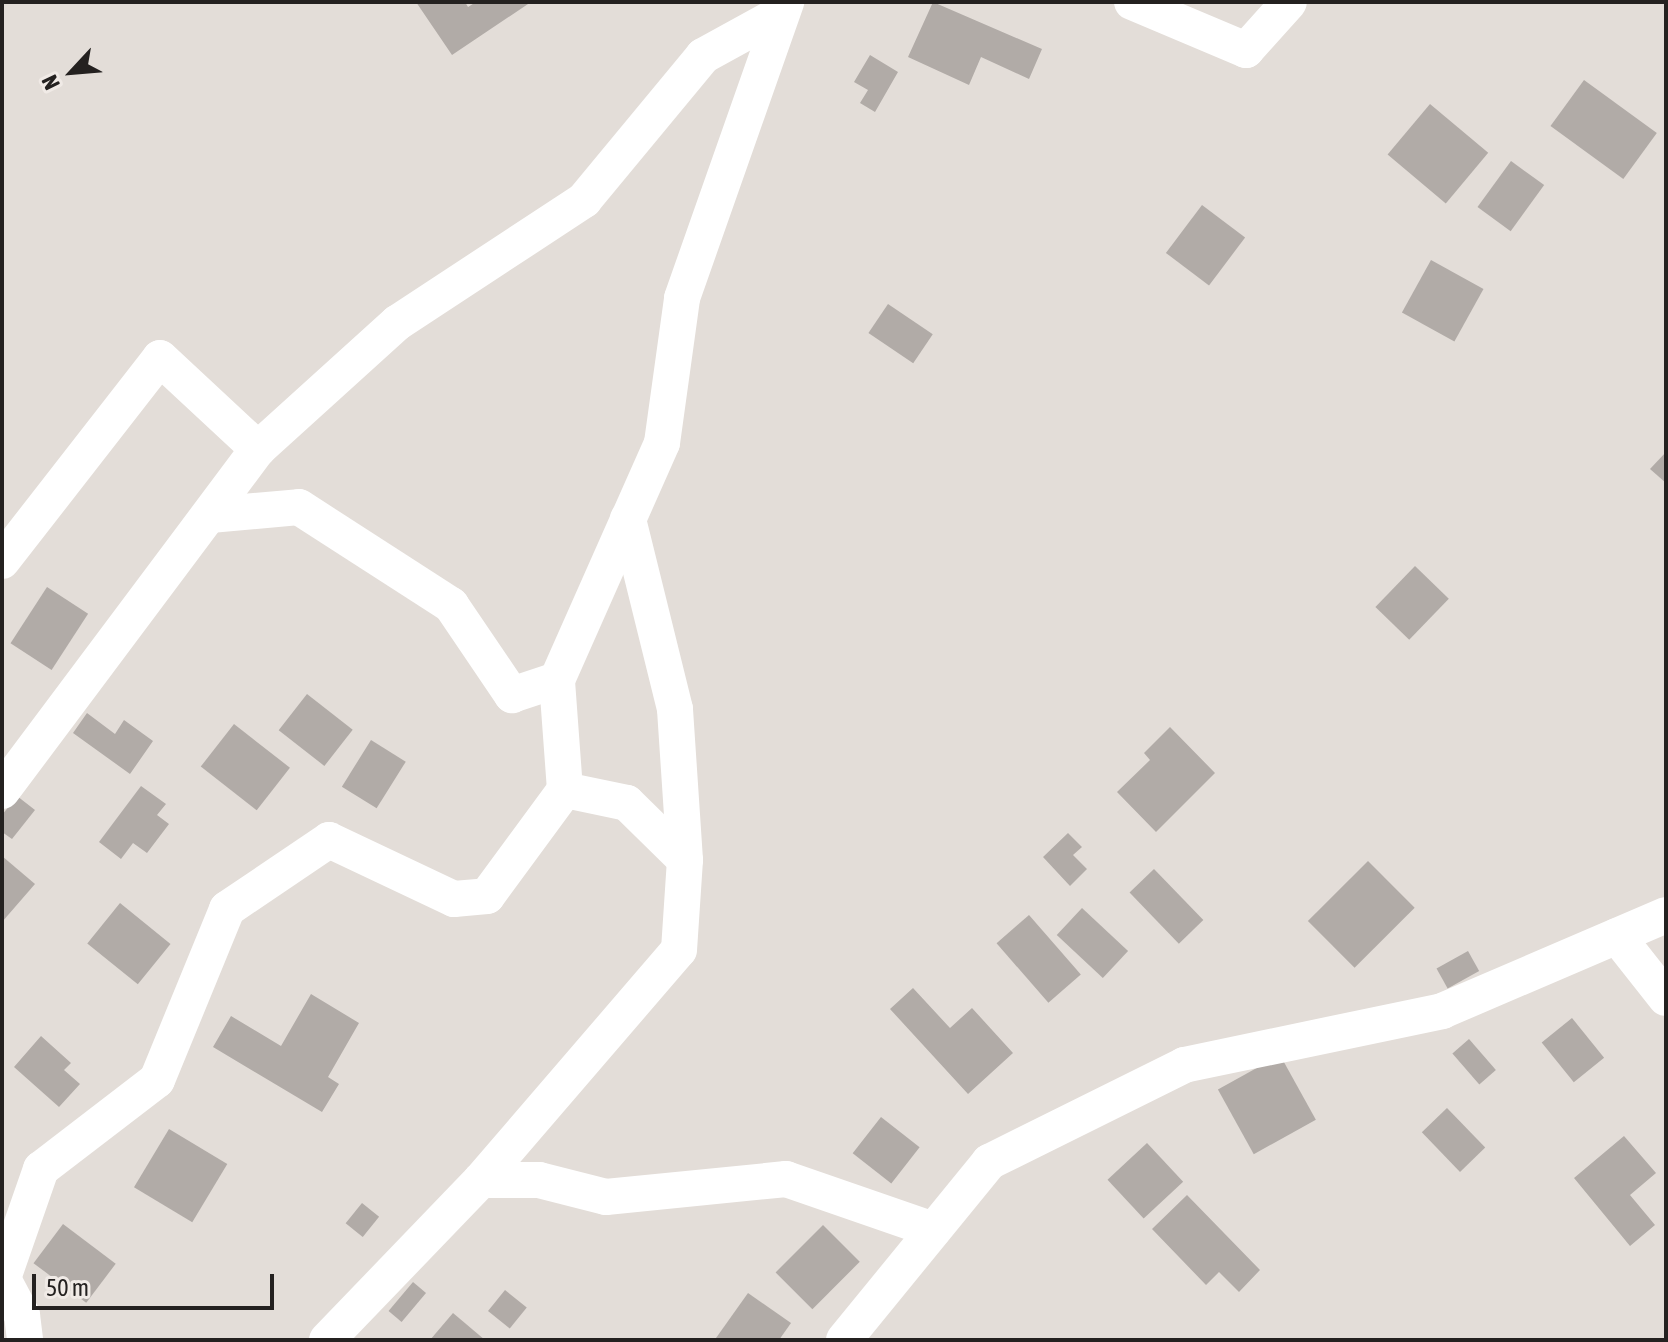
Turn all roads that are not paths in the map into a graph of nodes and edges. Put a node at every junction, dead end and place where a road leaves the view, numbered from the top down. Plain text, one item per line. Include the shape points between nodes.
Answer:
1 (1132, 2) edge
2 (1289, 2) edge
3 (782, 8) edge
4 (258, 449) junction
5 (210, 515) junction
6 (628, 519) junction
7 (2, 561) edge
8 (557, 680) junction
9 (565, 790) junction
10 (2, 791) edge
11 (685, 860) junction
12 (1666, 915) edge
13 (1617, 936) junction
14 (1666, 998) edge
15 (481, 1180) junction
16 (933, 1230) junction
17 (3, 1280) edge
18 (25, 1340) edge
19 (327, 1340) edge
20 (844, 1340) edge

1 - 2 street via 1246,50
3 - 4 street via 703,56 584,200 397,323
3 - 6 street via 682,298 662,443
4 - 5 street
4 - 7 street via 160,358
5 - 8 street via 299,507 451,605 512,695
5 - 10 street
6 - 8 street
6 - 11 street via 675,709
8 - 9 street
9 - 11 street via 627,803
9 - 17 street via 487,896 454,899 329,840 227,909 157,1080 41,1169
11 - 15 street via 679,950
12 - 13 street
13 - 14 street
13 - 16 street via 1442,1011 1184,1065 989,1162
15 - 16 street via 539,1180 606,1197 786,1179
15 - 19 street
16 - 20 street
17 - 18 street via 22,1315

